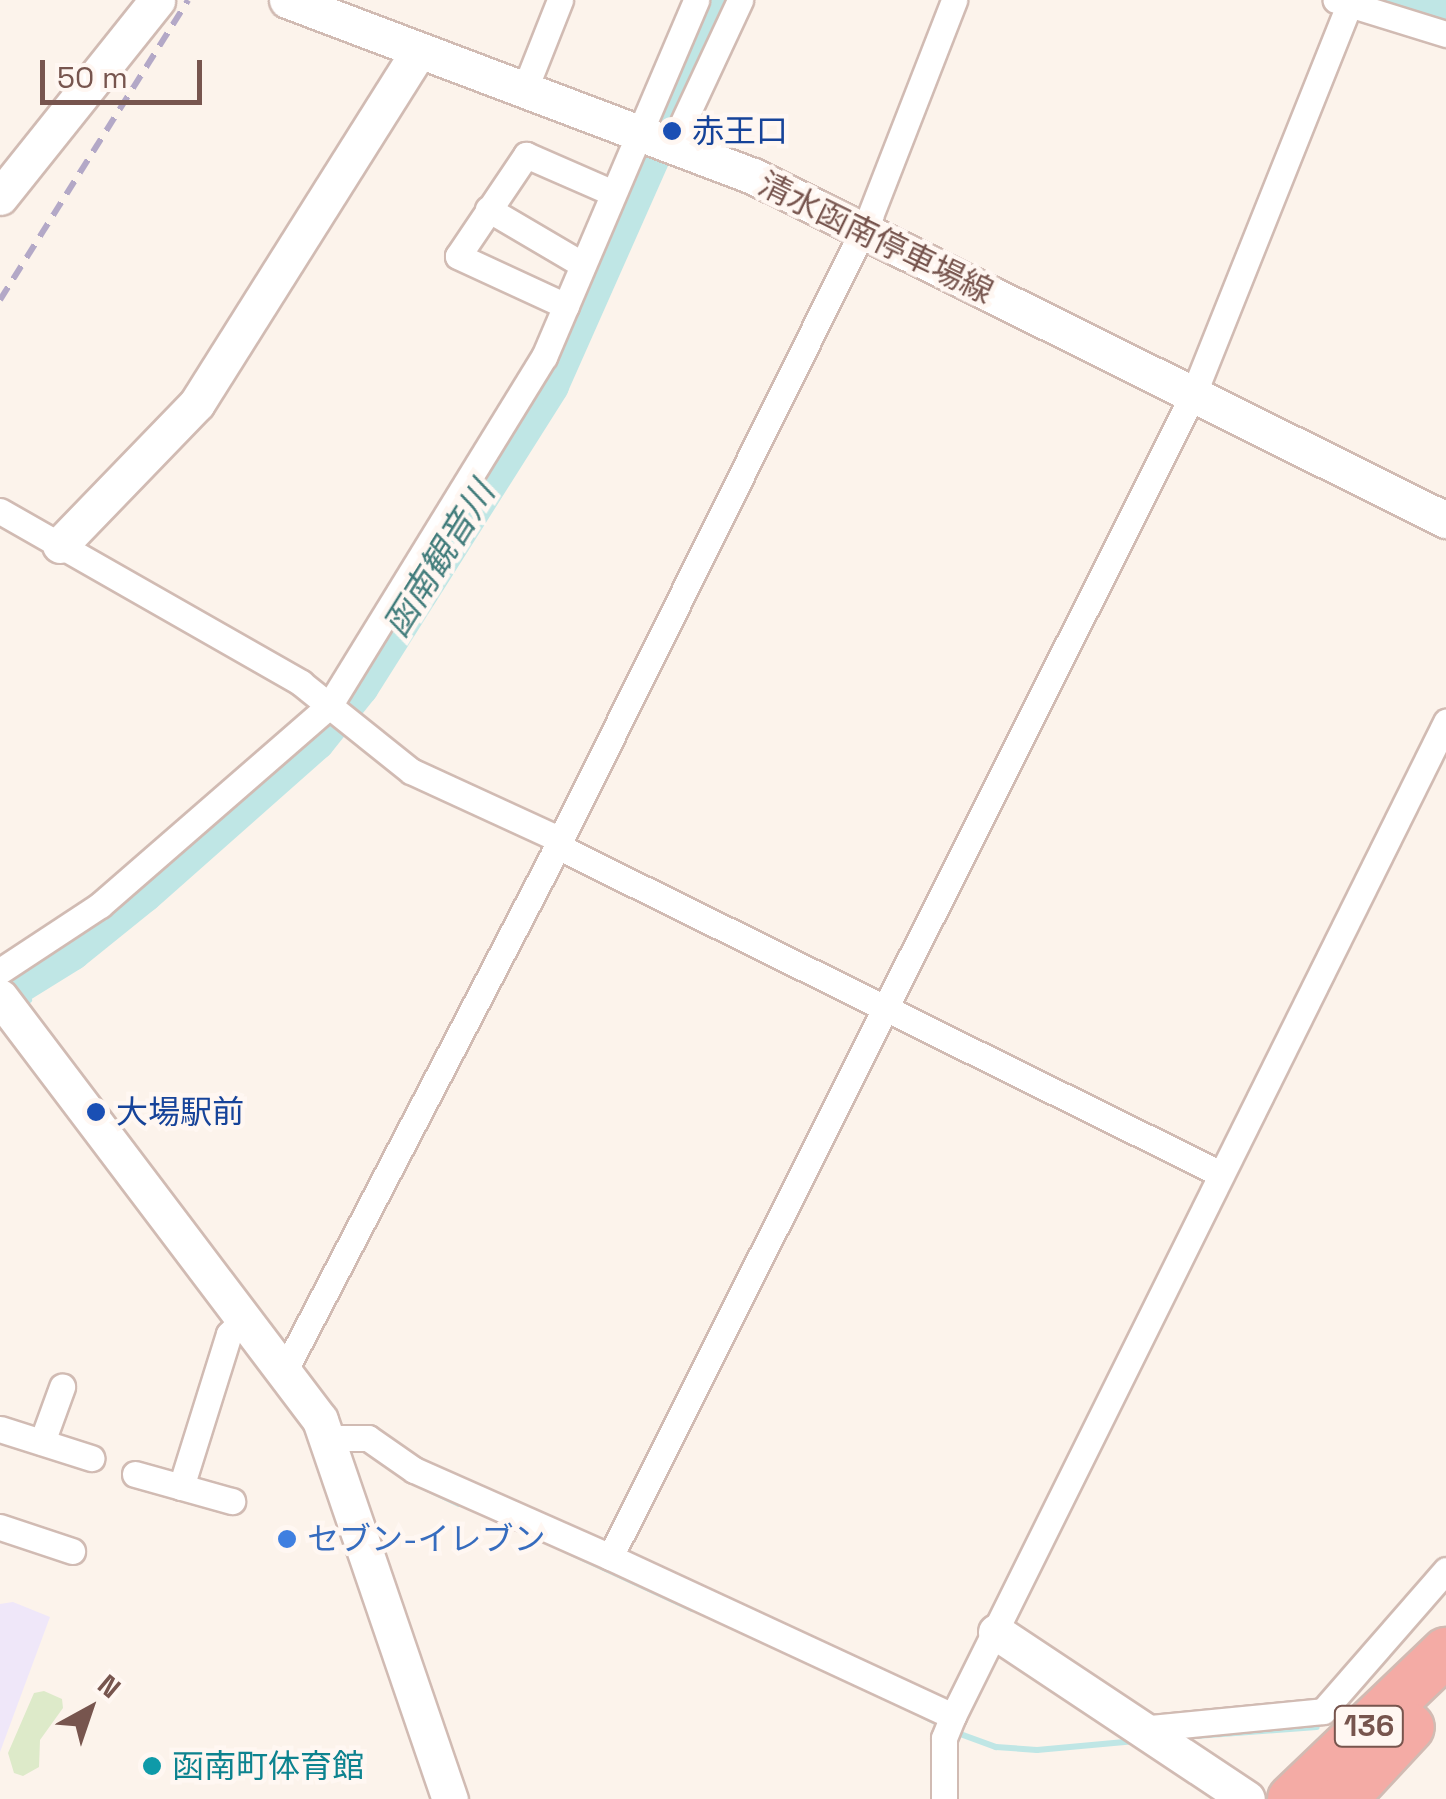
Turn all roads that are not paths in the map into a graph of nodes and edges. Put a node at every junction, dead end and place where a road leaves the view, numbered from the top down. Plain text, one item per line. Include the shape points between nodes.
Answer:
1 (156, 0) edge
2 (287, 0) edge
3 (560, 0) edge
4 (696, 0) edge
5 (740, 0) edge
6 (954, 0) edge
7 (1342, 2) edge
8 (1446, 34) edge
9 (420, 52) junction
10 (524, 91) junction
11 (656, 138) junction
12 (612, 193) junction
13 (0, 197) edge
14 (488, 210) junction
15 (859, 230) junction
16 (583, 266) junction
17 (566, 306) junction
18 (1193, 395) junction
19 (0, 511) edge
20 (1446, 520) edge
21 (60, 544) junction
22 (328, 706) junction
23 (1446, 722) edge
24 (558, 842) junction
25 (0, 971) edge
26 (886, 1006) junction
27 (6, 1012) edge
28 (1221, 1174) junction
29 (246, 1316) junction
30 (286, 1368) junction
31 (62, 1387) dead end
32 (0, 1429) edge
33 (328, 1438) junction
34 (42, 1442) junction
35 (92, 1458) dead end
36 (134, 1474) dead end
37 (181, 1486) junction
38 (232, 1501) dead end
39 (0, 1527) edge
40 (72, 1551) dead end
41 (610, 1557) junction
42 (1446, 1570) edge
43 (996, 1632) junction
44 (1446, 1652) edge
45 (1446, 1688) edge
46 (949, 1725) junction
47 (1446, 1726) edge
48 (1140, 1729) junction
49 (450, 1799) edge
50 (944, 1799) edge
51 (1247, 1799) edge
52 (1292, 1799) edge
53 (1343, 1799) edge
54 (1378, 1799) edge

1 - 13 street
2 - 9 street, 清水函南停車場線
3 - 10 street
4 - 11 street
5 - 11 street
6 - 15 street
7 - 8 street
7 - 18 street
9 - 10 street, 清水函南停車場線
9 - 21 street via 197,403
10 - 11 street, 清水函南停車場線
11 - 12 street
11 - 15 street, 清水函南停車場線
12 - 14 street via 526,155
12 - 16 street
14 - 16 street
14 - 17 street via 458,256
15 - 18 street, 清水函南停車場線
15 - 24 street
16 - 17 street
17 - 22 street via 506,425
18 - 20 street, 清水函南停車場線
18 - 26 street
19 - 21 street
21 - 22 street via 257,656
22 - 24 street via 412,771
22 - 25 street via 100,905
23 - 28 street
24 - 26 street
24 - 30 street
26 - 28 street
26 - 41 street
27 - 29 street
28 - 43 street
29 - 30 street
29 - 37 street via 229,1334
30 - 33 street
31 - 34 street
32 - 34 street
33 - 41 street via 368,1438 414,1470
33 - 49 street
34 - 35 street
36 - 37 street
37 - 38 street
39 - 40 street
41 - 46 street
42 - 48 street via 1323,1711
43 - 46 street
43 - 48 street
44 - 52 highway, 136
45 - 53 highway
46 - 50 street
47 - 54 highway, 136
48 - 51 street

